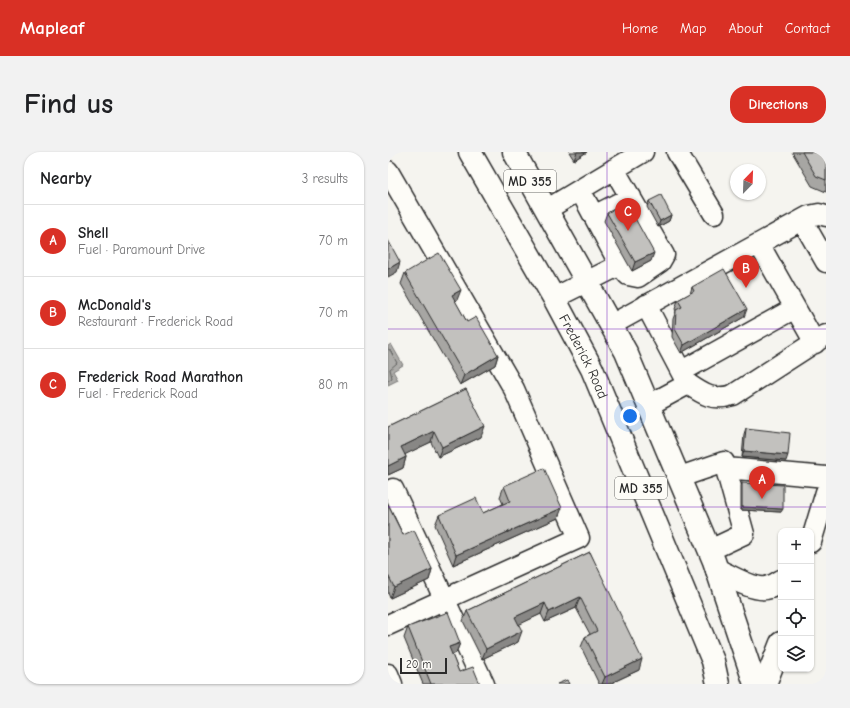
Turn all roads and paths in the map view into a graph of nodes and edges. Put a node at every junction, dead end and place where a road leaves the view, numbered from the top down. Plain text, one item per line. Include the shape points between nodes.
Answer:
1 (470, 152) edge
2 (514, 152) edge
3 (643, 152) edge
4 (677, 152) edge
5 (614, 169) junction
6 (388, 171) edge
7 (580, 190) junction
8 (630, 197) junction
9 (546, 210) junction
10 (714, 214) dead end
11 (594, 216) junction
12 (826, 216) edge
13 (802, 220) junction
14 (759, 244) junction
15 (615, 250) junction
16 (826, 262) edge
17 (586, 281) junction
18 (554, 298) junction
19 (646, 306) junction
20 (795, 308) junction
21 (611, 325) junction
22 (820, 339) edge
23 (685, 378) junction
24 (649, 405) junction
25 (726, 468) junction
26 (680, 477) junction
27 (826, 477) edge
28 (394, 489) dead end
29 (826, 492) edge
30 (822, 518) edge
31 (814, 535) edge
32 (714, 560) junction
33 (778, 582) edge
34 (444, 600) junction
35 (388, 625) edge
36 (778, 651) edge
37 (388, 674) edge
38 (392, 684) edge
39 (484, 684) edge
40 (718, 684) edge
41 (755, 684) edge
42 (765, 684) edge

1 - 18 main road, Frederick Road / MD 355
2 - 9 main road, MD 355
3 - 5 street
4 - 10 street
5 - 7 street
5 - 8 street
6 - 34 street via 514,389 579,538
7 - 9 street
7 - 11 street
8 - 11 street
8 - 15 street via 642,231 664,255 660,262 638,277 628,275
9 - 17 main road, MD 355
11 - 15 street
12 - 13 street via 819,214
13 - 14 street
13 - 16 street
14 - 19 street
14 - 20 street
15 - 17 street
17 - 18 street
17 - 21 main road, MD 355
18 - 40 main road, Frederick Road / MD 355 via 592,369 713,661
19 - 21 street
19 - 23 street
20 - 22 street
20 - 23 street
21 - 24 main road, MD 355
22 - 23 street via 733,395 710,397 700,393
23 - 24 street
24 - 26 main road, MD 355
25 - 26 street via 724,462
25 - 27 street
25 - 32 street via 744,534
26 - 32 main road, MD 355
28 - 34 street
29 - 30 street
30 - 31 street
32 - 33 main road via 732,578 754,586 765,588
32 - 41 main road, MD 355
34 - 35 street
34 - 39 street
36 - 42 main road
37 - 38 street

